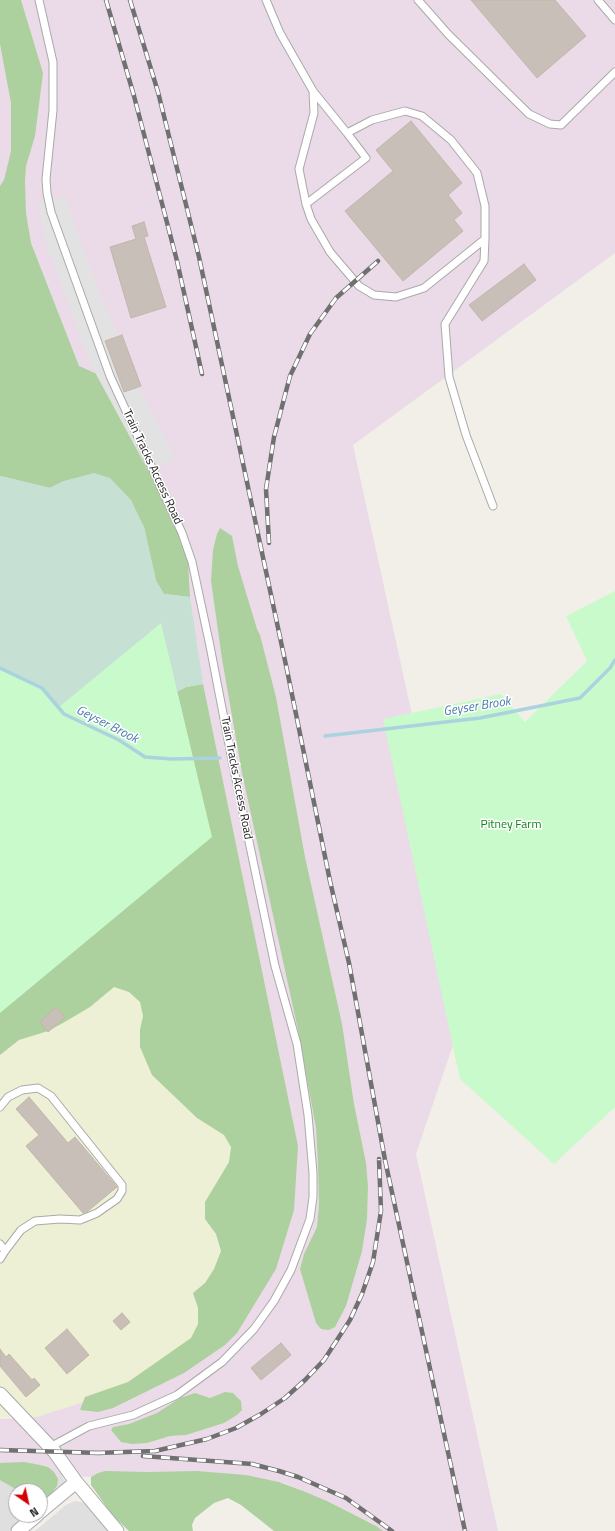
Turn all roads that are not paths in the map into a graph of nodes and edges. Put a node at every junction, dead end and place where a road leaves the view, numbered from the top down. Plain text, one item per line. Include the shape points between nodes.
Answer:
1 (39, 0) edge
2 (266, 0) edge
3 (418, 0) edge
4 (598, 0) edge
5 (615, 20) edge
6 (615, 72) edge
7 (313, 91) junction
8 (347, 133) junction
9 (306, 204) junction
10 (485, 238) junction
11 (493, 506) dead end
12 (0, 1107) edge
13 (0, 1244) edge
14 (5, 1250) junction
15 (0, 1259) edge
16 (0, 1394) edge
17 (52, 1449) junction
18 (76, 1482) junction
19 (48, 1505) edge
20 (28, 1523) edge
21 (18, 1531) edge
22 (118, 1531) edge

1 - 17 lane, Train Tracks Access Road via 53,62 53,110 46,179 51,212 110,376 182,533 192,562 275,966 297,1044 308,1116 313,1173 310,1219 291,1270 274,1301 254,1329 222,1362 177,1395 133,1415 89,1426
2 - 7 lane via 280,33
3 - 6 lane via 448,34 529,114 550,124 561,125
4 - 5 lane
7 - 8 lane
7 - 9 lane via 314,113 299,169
8 - 9 lane via 366,158
8 - 10 lane via 372,120 405,111 422,116 451,140 477,173 485,206
9 - 10 lane via 311,219 330,252 359,286 374,294 396,297 424,288
10 - 11 lane via 484,261 444,324 449,377 466,435
12 - 14 lane via 8,1097 22,1090 38,1088 51,1096 122,1185 122,1191 117,1199 97,1213 80,1220 35,1221 21,1230
13 - 14 lane
14 - 15 lane
16 - 17 street
17 - 18 street
18 - 19 street
18 - 22 street
20 - 21 street

